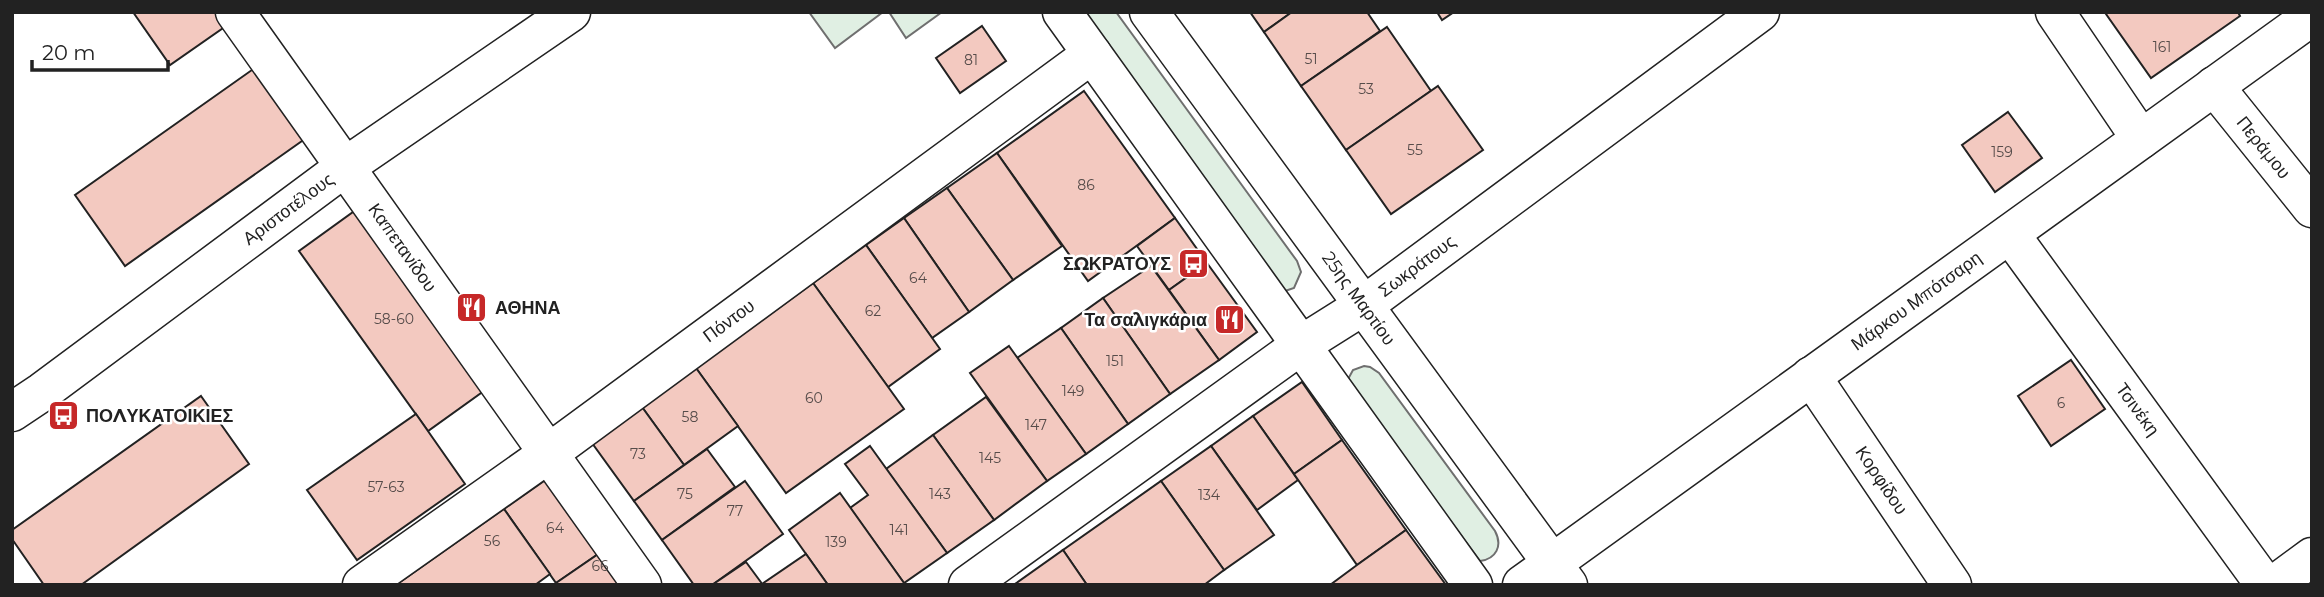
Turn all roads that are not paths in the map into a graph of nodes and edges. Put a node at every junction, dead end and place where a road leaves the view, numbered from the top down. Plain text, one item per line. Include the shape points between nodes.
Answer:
1 (235, 12) edge
2 (571, 12) edge
3 (1062, 12) edge
4 (1149, 12) edge
5 (1760, 12) edge
6 (2055, 12) edge
7 (2312, 16) edge
8 (1092, 54) junction
9 (2214, 86) junction
10 (2141, 139) junction
11 (345, 167) junction
12 (2312, 208) edge
13 (2010, 234) junction
14 (1363, 306) junction
15 (1301, 345) junction
16 (1811, 376) junction
17 (12, 412) edge
18 (549, 453) junction
19 (2312, 557) edge
20 (1560, 573) edge
21 (362, 585) edge
22 (642, 585) edge
23 (968, 585) edge
24 (1473, 585) edge
25 (1521, 585) edge
26 (1952, 585) edge
27 (2265, 585) edge
28 (2274, 585) edge

1 - 11 street, Καπετανίδου
2 - 11 street, Αριστοτέλους
3 - 8 street
4 - 14 street, 25ης Μαρτίου
5 - 14 street, Σωκράτους
6 - 10 street
7 - 9 street, Μάρκου Μπότσαρη
8 - 15 street
8 - 18 street, Πόντου
9 - 10 street, Μάρκου Μπότσαρη
9 - 12 street, Περάμου
10 - 13 street, Μάρκου Μπότσαρη
11 - 17 street, Αριστοτέλους
11 - 18 street, Καπετανίδου
13 - 16 street, Μάρκου Μπότσαρη
13 - 27 street, Τσινέκη
14 - 15 street, Σωκράτους
14 - 20 street, 25ης Μαρτίου
15 - 23 street, Σωκράτους
15 - 24 street
16 - 20 street, Μάρκου Μπότσαρη
16 - 26 street, Κορφίδου
18 - 21 street, Πόντου
18 - 22 street, Καπετανίδου
19 - 28 street
20 - 25 street, Μάρκου Μπότσαρη

